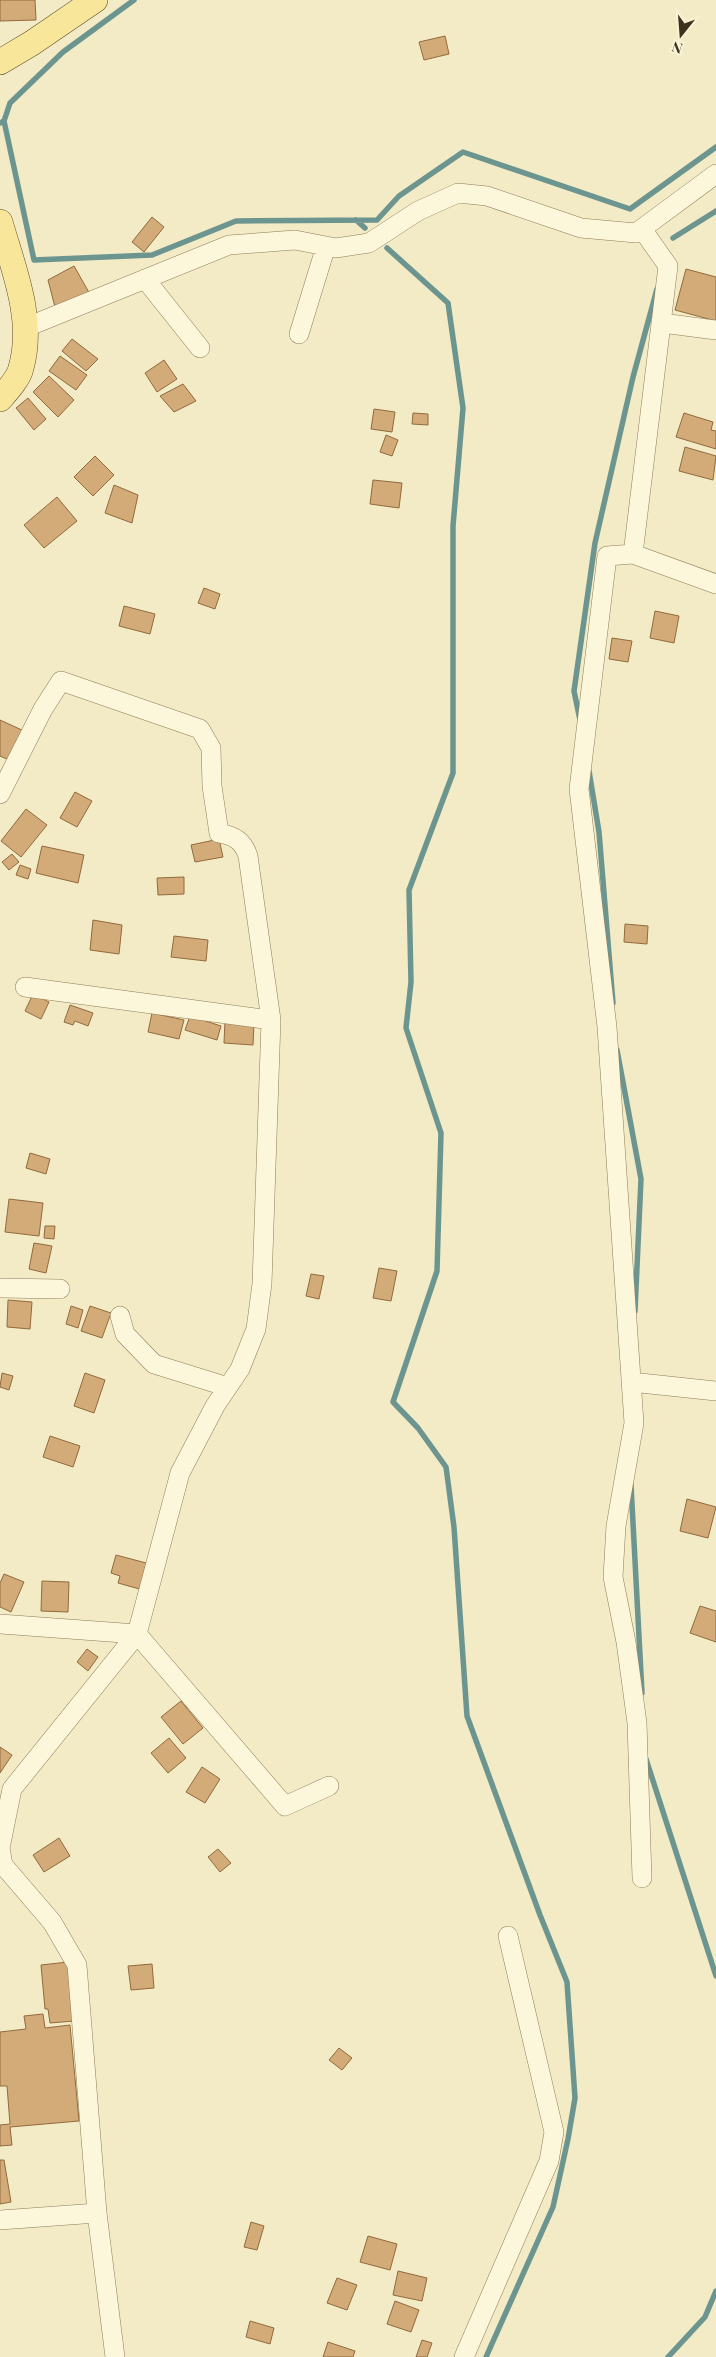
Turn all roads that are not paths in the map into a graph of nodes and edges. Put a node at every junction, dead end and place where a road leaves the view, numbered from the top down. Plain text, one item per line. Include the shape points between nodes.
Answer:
1 (87, 3) edge
2 (3, 57) edge
3 (716, 174) edge
4 (0, 222) edge
5 (642, 229) junction
6 (326, 246) junction
7 (145, 279) junction
8 (662, 323) junction
9 (27, 327) junction
10 (716, 330) edge
11 (300, 334) dead end
12 (200, 348) dead end
13 (0, 399) edge
14 (633, 554) junction
15 (716, 584) edge
16 (0, 794) edge
17 (25, 987) dead end
18 (271, 1020) junction
19 (0, 1288) edge
20 (60, 1289) dead end
21 (120, 1316) dead end
22 (631, 1382) junction
23 (228, 1387) junction
24 (716, 1390) edge
25 (0, 1624) edge
26 (137, 1634) junction
27 (329, 1786) dead end
28 (1, 1866) edge
29 (642, 1878) dead end
30 (508, 1936) dead end
31 (97, 2213) junction
32 (0, 2220) edge
33 (115, 2357) edge
34 (464, 2357) edge

1 - 2 main road
3 - 5 street
4 - 9 main road
5 - 6 street via 636,233 581,228 487,196 458,193 418,211 368,243 336,248
5 - 8 street via 668,266
6 - 7 street via 295,240 230,245
6 - 11 street
7 - 9 street
7 - 12 street
8 - 10 street
8 - 14 street
9 - 13 main road via 21,369
14 - 15 street
14 - 22 street via 607,556 579,789 607,1027
16 - 18 street via 43,709 61,681 200,729 211,748 212,786 219,833 233,836 244,845 248,856
17 - 18 street
18 - 23 street via 262,1284 256,1329 240,1369
19 - 20 street
21 - 23 street via 125,1334 154,1364
22 - 24 street
22 - 29 street via 634,1423 616,1526 613,1577 637,1724
23 - 26 street via 180,1473
25 - 26 street
26 - 27 street via 284,1806
26 - 28 street via 12,1789 0,1848
28 - 31 street via 52,1922 77,1965
30 - 34 street via 554,2132 549,2160
31 - 32 street
31 - 33 street

